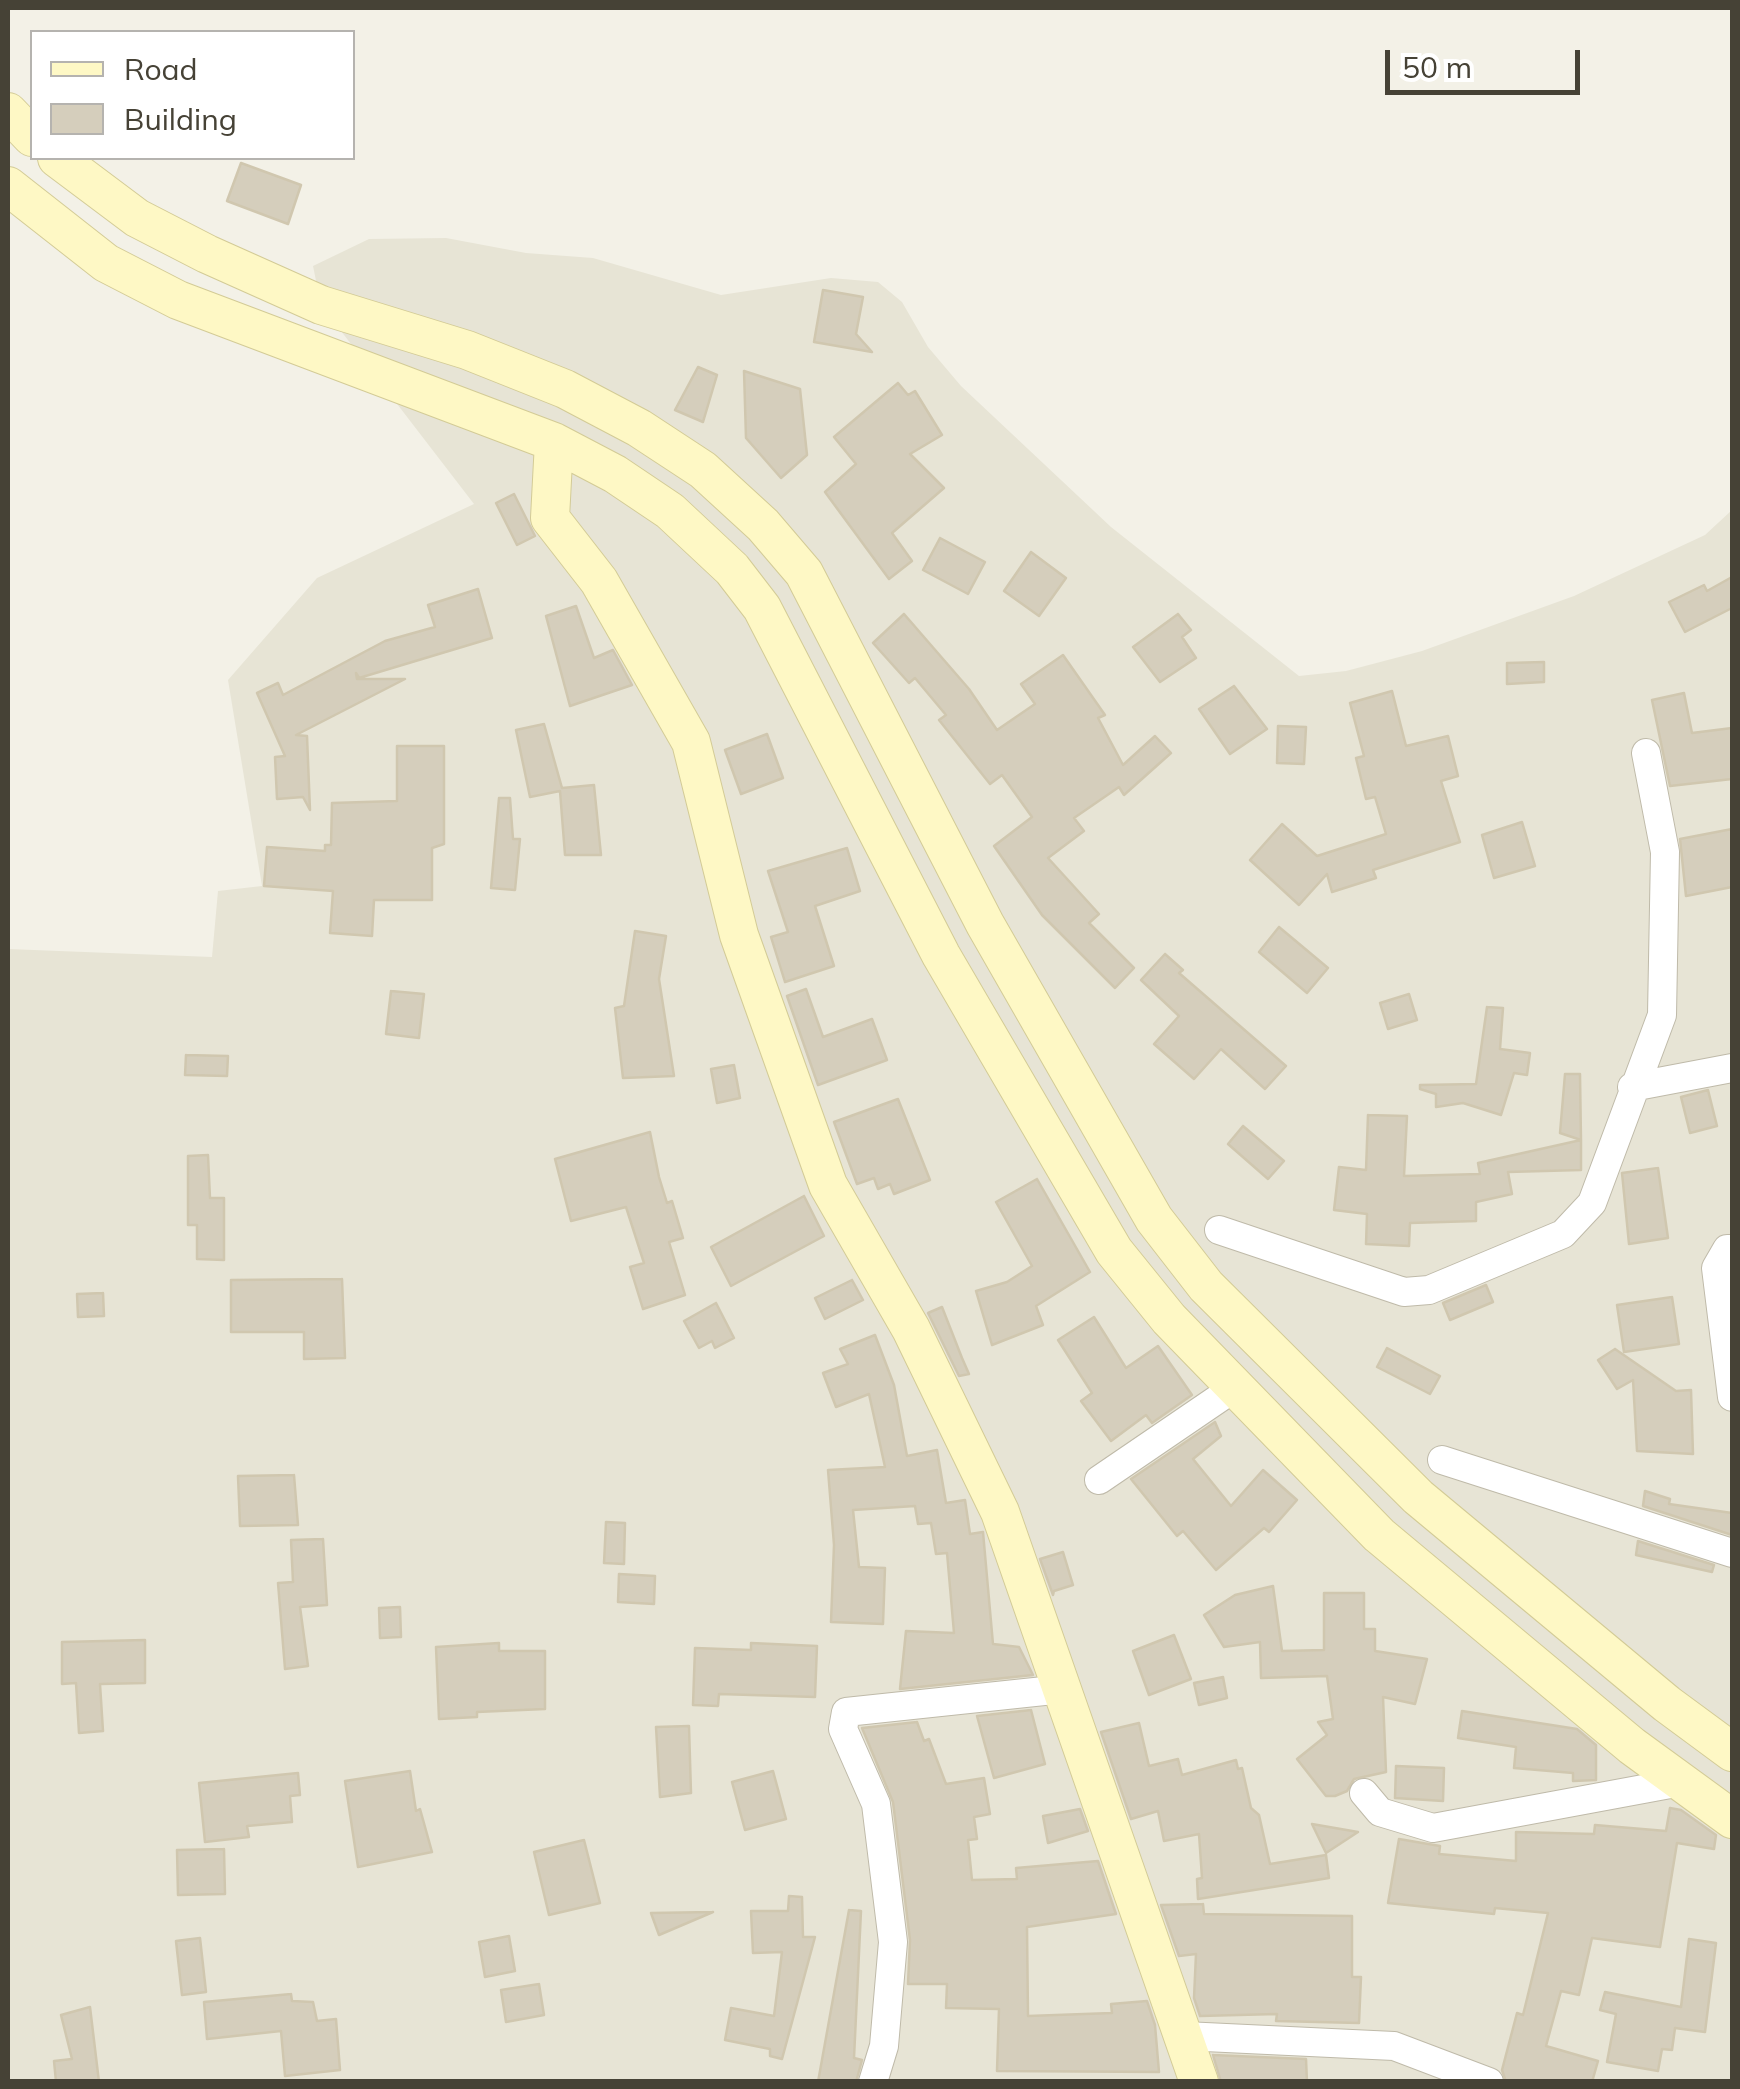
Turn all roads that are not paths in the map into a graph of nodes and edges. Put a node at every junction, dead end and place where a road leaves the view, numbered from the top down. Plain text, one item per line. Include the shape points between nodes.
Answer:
1 (8, 112) edge
2 (30, 135) edge
3 (60, 160) edge
4 (8, 186) edge
5 (554, 442) junction
6 (1646, 753) dead end
7 (1732, 1068) edge
8 (1632, 1087) junction
9 (1219, 1230) dead end
10 (1732, 1249) edge
11 (1234, 1388) junction
12 (1732, 1397) edge
13 (1442, 1460) dead end
14 (1099, 1480) dead end
15 (1732, 1553) edge
16 (1063, 1689) junction
17 (1732, 1752) edge
18 (1681, 1782) junction
19 (1364, 1793) dead end
20 (1732, 1819) edge
21 (1184, 2036) junction
22 (874, 2082) edge
23 (1198, 2082) edge
24 (1489, 2082) edge

1 - 2 main road
3 - 17 main road via 138,218 206,254 321,305 566,389 703,470 764,525 804,573 985,924 1154,1219 1206,1286 1418,1497
4 - 5 main road via 106,263 178,300
5 - 11 main road via 670,511 762,608 941,955 1114,1251
5 - 16 main road via 550,518 599,581 691,742 740,935 828,1185 910,1329 1000,1512
6 - 8 street via 1665,852 1662,1015
7 - 8 street
8 - 9 street via 1592,1203 1563,1234 1429,1290 1404,1292
10 - 12 street via 1716,1268
11 - 14 street
11 - 18 main road via 1380,1535
13 - 15 street
16 - 21 main road
16 - 22 street via 846,1712 843,1729 876,1804 894,1942
18 - 19 street via 1433,1828 1380,1812
18 - 20 main road
21 - 23 main road
21 - 24 street via 1394,2046

